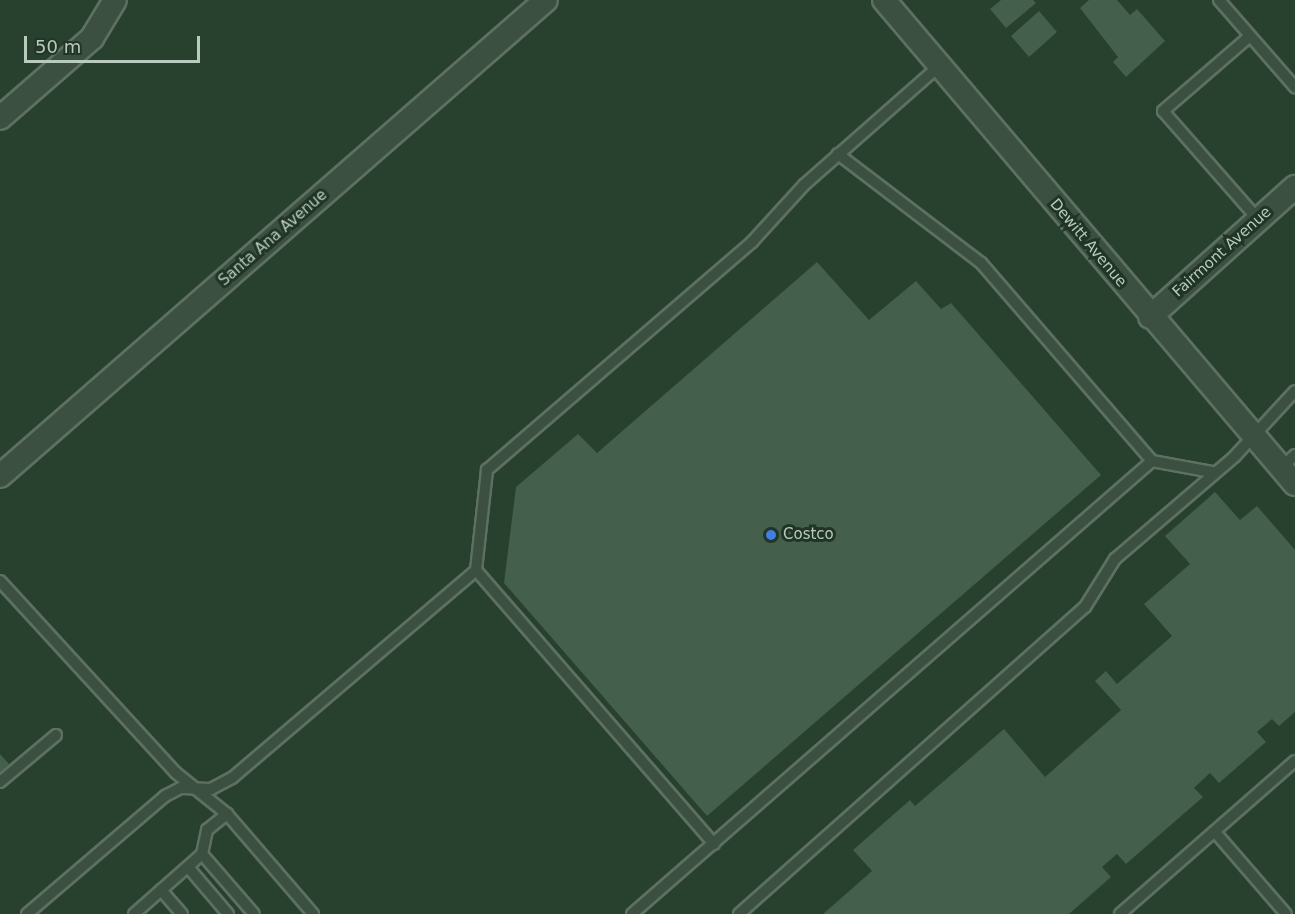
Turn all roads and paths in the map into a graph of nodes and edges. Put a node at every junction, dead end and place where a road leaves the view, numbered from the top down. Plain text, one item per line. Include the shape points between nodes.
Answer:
1 (115, 0) edge
2 (546, 0) edge
3 (884, 0) edge
4 (1219, 0) edge
5 (1250, 36) junction
6 (939, 66) junction
7 (1295, 87) edge
8 (0, 118) edge
9 (838, 154) junction
10 (1295, 187) edge
11 (1258, 219) junction
12 (1150, 317) junction
13 (1295, 391) edge
14 (1253, 435) junction
15 (1152, 461) junction
16 (1290, 469) edge
17 (1212, 472) junction
18 (0, 476) edge
19 (476, 570) junction
20 (0, 581) edge
21 (56, 735) dead end
22 (1295, 761) edge
23 (0, 782) edge
24 (192, 788) junction
25 (227, 814) junction
26 (1215, 832) junction
27 (714, 844) junction
28 (202, 854) junction
29 (188, 867) junction
30 (161, 890) junction
31 (27, 914) edge
32 (134, 914) edge
33 (182, 914) edge
34 (228, 914) edge
35 (254, 914) edge
36 (313, 914) edge
37 (632, 914) edge
38 (739, 914) edge
39 (1120, 914) edge
40 (1286, 914) edge

1 - 8 street via 92,38
2 - 18 street, Santa Ana Avenue
3 - 6 street, Dewitt Avenue
4 - 5 lane
5 - 7 lane
5 - 11 lane via 1163,111
6 - 9 lane
6 - 12 street, Dewitt Avenue
9 - 15 lane via 981,263
9 - 19 lane via 752,242 487,470
10 - 11 street, Fairmont Avenue
11 - 12 street, Fairmont Avenue
12 - 14 street, Dewitt Avenue
13 - 14 lane
14 - 16 street, Dewitt Avenue
14 - 17 lane
15 - 17 lane
15 - 27 lane
17 - 38 lane via 1115,559 1085,608
19 - 24 lane via 232,778 211,789
19 - 27 lane
20 - 24 lane via 24,602
21 - 23 lane
22 - 26 lane
24 - 25 lane
24 - 31 lane via 165,796
25 - 28 lane via 207,830
25 - 36 lane
26 - 39 lane
26 - 40 lane
27 - 37 lane
28 - 29 lane
28 - 35 lane
29 - 30 lane
29 - 34 lane
30 - 32 lane
30 - 33 lane

